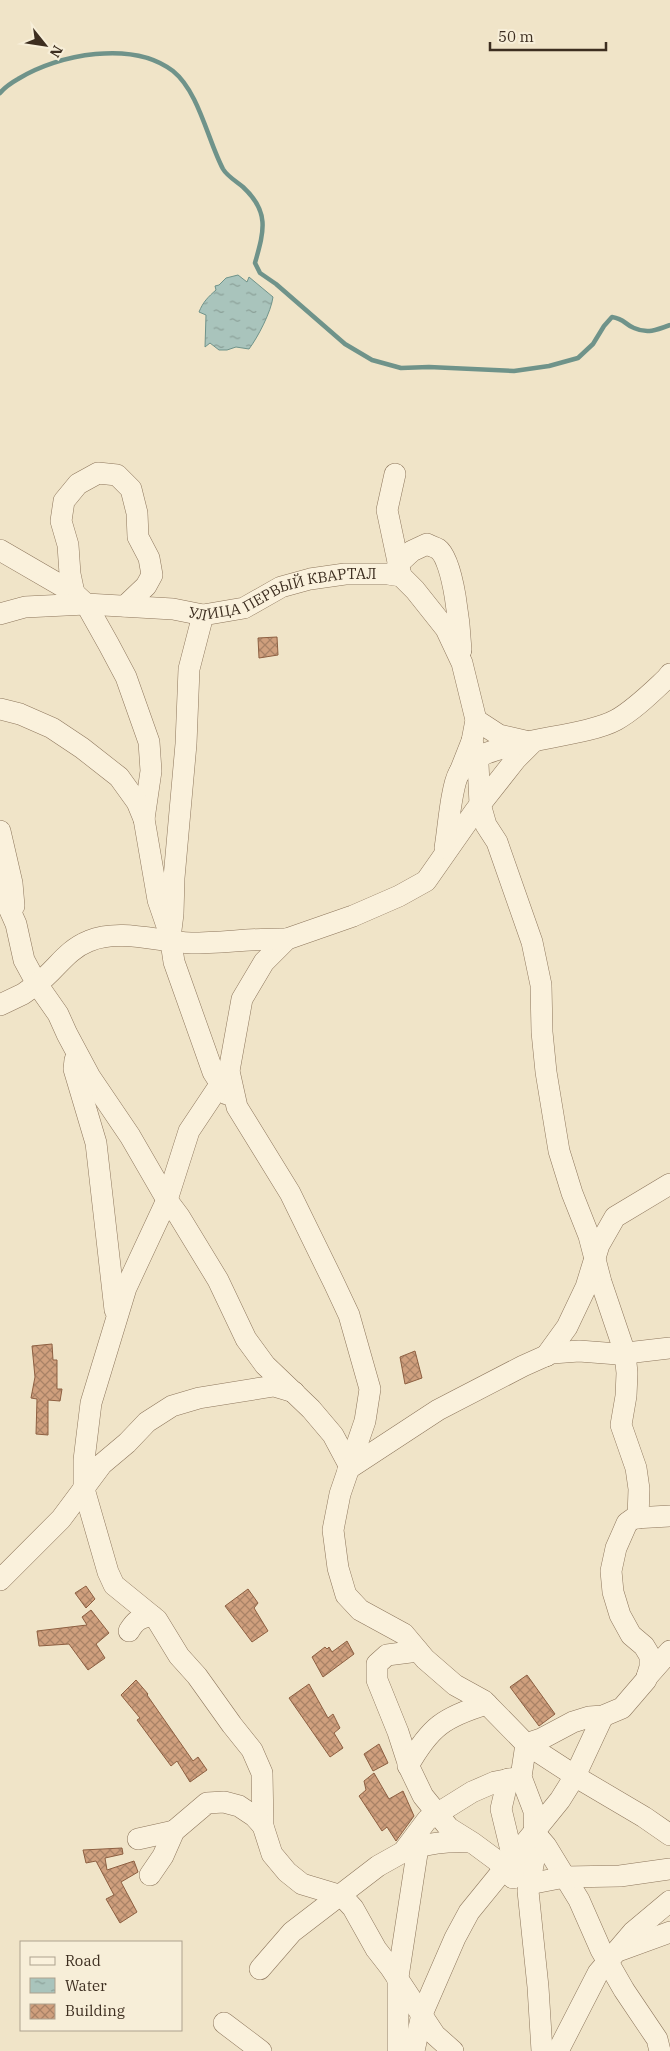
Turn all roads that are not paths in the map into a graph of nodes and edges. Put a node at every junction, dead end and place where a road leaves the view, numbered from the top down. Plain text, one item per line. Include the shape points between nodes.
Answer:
1 (395, 474) dead end
2 (0, 550) edge
3 (399, 570) junction
4 (80, 599) junction
5 (125, 606) junction
6 (0, 614) edge
7 (202, 615) junction
8 (462, 663) junction
9 (670, 674) edge
10 (0, 709) edge
11 (476, 720) junction
12 (533, 742) junction
13 (474, 749) junction
14 (480, 804) junction
15 (144, 819) junction
16 (0, 831) edge
17 (443, 856) junction
18 (0, 888) edge
19 (16, 924) junction
20 (170, 938) junction
21 (287, 939) junction
22 (37, 984) junction
23 (0, 1005) edge
24 (76, 1050) junction
25 (225, 1078) junction
26 (670, 1184) edge
27 (167, 1200) junction
28 (595, 1258) junction
29 (117, 1319) junction
30 (670, 1348) edge
31 (625, 1353) junction
32 (546, 1356) junction
33 (294, 1392) junction
34 (348, 1467) junction
35 (84, 1489) junction
36 (670, 1516) edge
37 (638, 1518) junction
38 (0, 1580) edge
39 (152, 1616) junction
40 (129, 1631) dead end
41 (418, 1651) junction
42 (670, 1651) edge
43 (647, 1677) junction
44 (487, 1704) junction
45 (603, 1716) junction
46 (526, 1744) junction
47 (408, 1766) junction
48 (575, 1776) junction
49 (514, 1778) junction
50 (438, 1813) junction
51 (263, 1826) junction
52 (174, 1830) junction
53 (534, 1832) junction
54 (670, 1835) edge
55 (138, 1839) dead end
56 (473, 1842) junction
57 (410, 1850) junction
58 (507, 1862) junction
59 (670, 1869) edge
60 (150, 1875) dead end
61 (564, 1877) junction
62 (529, 1889) junction
63 (342, 1896) junction
64 (670, 1901) edge
65 (670, 1932) edge
66 (610, 1957) junction
67 (260, 1969) dead end
68 (398, 1977) junction
69 (418, 2008) junction
70 (224, 2023) dead end
71 (436, 2043) edge
72 (261, 2051) edge
73 (398, 2051) edge
74 (406, 2051) edge
75 (414, 2051) edge
76 (454, 2051) edge
77 (542, 2051) edge
78 (558, 2051) edge
79 (660, 2051) edge

1 - 3 street via 387,510
2 - 4 street
3 - 7 street, УЛИЦА ПЕРВЫЙ КВАРТАЛ via 388,574 345,574 310,579 280,587 244,608
3 - 8 street, УЛИЦА ПЕРВЫЙ КВАРТАЛ via 446,629
3 - 8 street via 412,551 427,544 439,549 450,573 459,620
4 - 5 street, УЛИЦА ПЕРВЫЙ КВАРТАЛ
4 - 5 street via 70,574 68,545 61,521 64,501 78,484 98,473 117,475 131,489 138,537 149,558 152,574 146,586
4 - 6 street, УЛИЦА ПЕРВЫЙ КВАРТАЛ
4 - 15 street via 126,677 149,742 151,771
5 - 7 street, УЛИЦА ПЕРВЫЙ КВАРТАЛ via 173,609
7 - 20 street via 189,669
8 - 11 street, УЛИЦА ПЕРВЫЙ КВАРТАЛ
9 - 12 street via 615,720 578,733
10 - 15 street via 52,728 100,762 119,777 137,802
11 - 12 street via 499,734
11 - 13 street
12 - 13 street
12 - 14 street
13 - 14 street
13 - 17 street via 459,774
14 - 17 street
14 - 28 street via 486,825 497,842 532,942 541,985 545,1062 559,1151
15 - 20 street via 158,900
16 - 19 street via 12,883
17 - 21 street via 426,881 398,896
18 - 19 street
19 - 22 street via 24,960
20 - 21 street via 192,943
20 - 22 street via 112,936 91,940 74,948
20 - 25 street via 174,962 213,1072
21 - 25 street via 264,962 242,999
22 - 23 street
22 - 24 street via 58,1014
24 - 27 street
24 - 29 street via 74,1069 96,1143
25 - 27 street via 189,1131
25 - 34 street via 236,1106 290,1193 348,1316 370,1389 365,1420
26 - 28 street via 616,1217
27 - 29 street via 135,1266
27 - 33 street via 218,1280 246,1338 265,1365
28 - 31 street
28 - 32 street via 586,1287 567,1326
29 - 35 street via 91,1403
30 - 31 street
31 - 32 street via 579,1351
31 - 37 street via 626,1396 621,1425 636,1468
32 - 34 street via 438,1410
33 - 34 street via 333,1435
33 - 35 street via 274,1386 255,1388 172,1406 147,1422 102,1464
34 - 41 street via 333,1530 338,1568 346,1595 360,1610 404,1634
35 - 38 street via 61,1519
35 - 39 street via 108,1572 109,1591
36 - 37 street
37 - 43 street via 627,1523 611,1570 620,1615 630,1635 644,1646 650,1656
39 - 40 street via 135,1622
39 - 51 street via 252,1750 262,1773
41 - 44 street via 455,1685
41 - 47 street via 386,1654 377,1664 377,1680
42 - 43 street
43 - 45 street via 622,1708
44 - 46 street
44 - 47 street via 452,1717 434,1728
45 - 46 street via 573,1722
45 - 48 street
46 - 48 street
46 - 49 street
47 - 50 street via 423,1796
48 - 53 street
48 - 54 street
49 - 50 street via 472,1792
49 - 53 street via 534,1811
49 - 58 street via 501,1809
50 - 56 street via 448,1828
50 - 57 street via 427,1820
51 - 52 street via 240,1806 224,1802 207,1803
51 - 63 street via 272,1854 286,1872 302,1884
52 - 55 street
52 - 60 street via 163,1856
53 - 58 street
53 - 61 street
53 - 62 street
56 - 57 street via 447,1841
56 - 58 street
57 - 63 street via 378,1866
57 - 68 street
58 - 62 street
58 - 69 street via 469,1912
59 - 61 street via 620,1876
61 - 62 street
61 - 66 street
62 - 77 street
63 - 67 street via 292,1932
63 - 68 street via 353,1908 376,1950
64 - 66 street via 633,1932
65 - 66 street
66 - 78 street
66 - 79 street via 624,1990 657,2039
68 - 69 street
68 - 73 street
69 - 71 street
69 - 74 street
69 - 75 street
70 - 72 street
71 - 76 street

